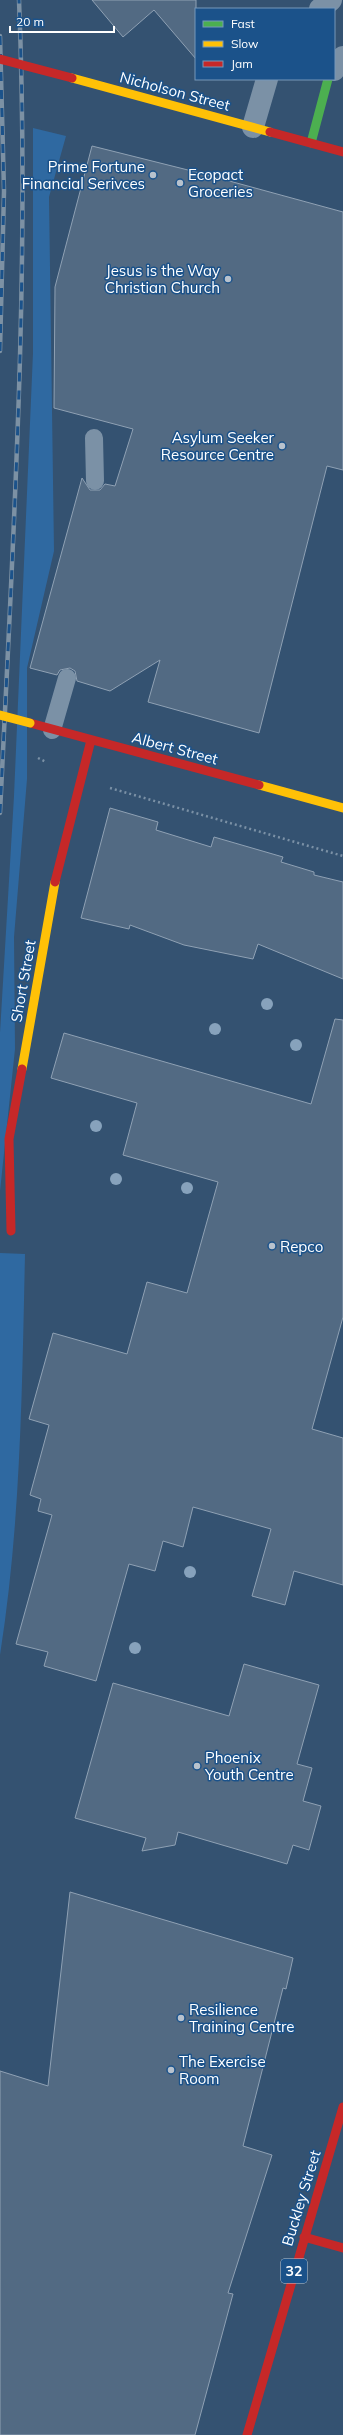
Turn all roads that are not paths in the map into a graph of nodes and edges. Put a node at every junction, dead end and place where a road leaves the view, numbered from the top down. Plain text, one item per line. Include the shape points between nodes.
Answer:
1 (331, 0) edge
2 (321, 8) edge
3 (343, 57) edge
4 (0, 59) edge
5 (335, 69) edge
6 (267, 80) edge
7 (328, 80) edge
8 (253, 127) junction
9 (310, 143) junction
10 (343, 152) edge
11 (94, 438) dead end
12 (95, 481) dead end
13 (67, 678) dead end
14 (0, 715) edge
15 (52, 730) junction
16 (91, 740) junction
17 (343, 808) edge
18 (11, 1231) dead end
19 (343, 2107) edge
20 (304, 2237) junction
21 (343, 2248) edge
22 (247, 2435) edge

1 - 2 street
3 - 5 street
4 - 8 street, Nicholson Street, bridge
6 - 8 street
7 - 9 street
8 - 9 street, Nicholson Street
9 - 10 street, Nicholson Street
11 - 12 lane
13 - 15 lane
14 - 15 street, Albert Street, bridge
15 - 16 street, Albert Street
16 - 17 street, Albert Street
16 - 18 street, Short Street via 59,860 9,1139
19 - 20 street, Buckley Street / 32
20 - 21 street
20 - 22 street, Buckley Street / 32

